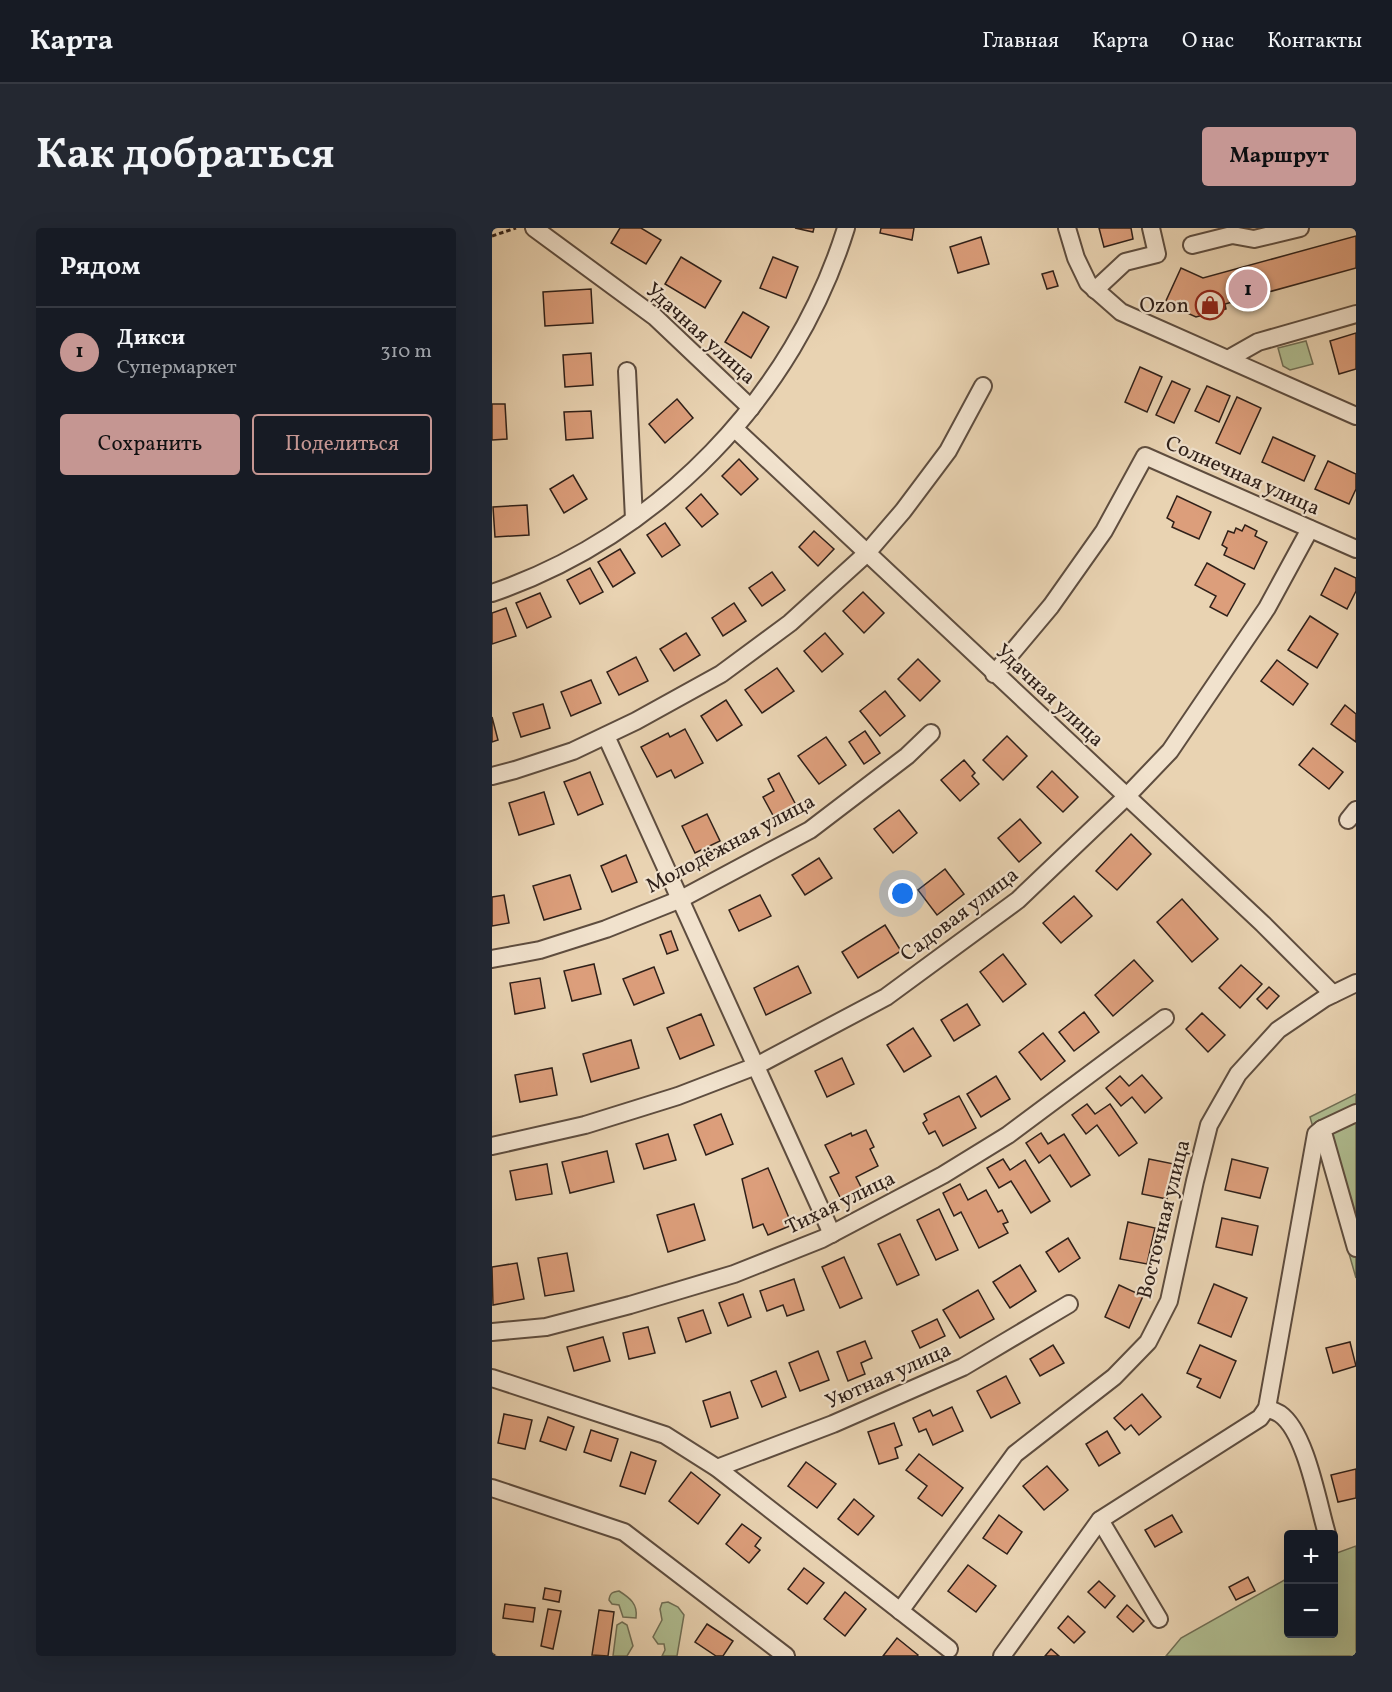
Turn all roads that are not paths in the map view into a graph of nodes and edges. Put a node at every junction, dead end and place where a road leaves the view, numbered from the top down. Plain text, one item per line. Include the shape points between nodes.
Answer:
1 (534, 228) edge
2 (846, 228) edge
3 (1067, 228) edge
4 (1151, 228) edge
5 (1300, 228) edge
6 (1231, 232) edge
7 (1192, 245) dead end
8 (1095, 290) junction
9 (1356, 314) edge
10 (1228, 359) junction
11 (627, 371) dead end
12 (984, 386) dead end
13 (751, 408) junction
14 (1355, 412) edge
15 (735, 429) junction
16 (634, 519) junction
17 (1310, 529) junction
18 (1356, 549) edge
19 (866, 554) junction
20 (492, 593) edge
21 (994, 674) junction
22 (931, 733) dead end
23 (606, 735) junction
24 (492, 776) edge
25 (1126, 797) junction
26 (681, 899) junction
27 (492, 960) edge
28 (1356, 983) edge
29 (1333, 994) junction
30 (1165, 1018) dead end
31 (756, 1066) junction
32 (1356, 1113) edge
33 (1322, 1129) junction
34 (492, 1146) edge
35 (832, 1234) junction
36 (1356, 1248) edge
37 (1069, 1304) dead end
38 (492, 1332) edge
39 (492, 1378) edge
40 (1267, 1408) junction
41 (717, 1468) junction
42 (492, 1488) edge
43 (1100, 1520) junction
44 (1326, 1530) edge
45 (900, 1611) junction
46 (1159, 1619) dead end
47 (949, 1649) dead end
48 (786, 1656) edge
49 (1002, 1656) edge

1 - 13 street, Удачная улица via 655,317
2 - 13 street via 835,264 809,321 770,385
3 - 8 street via 1076,258
4 - 8 street via 1157,254 1125,262
5 - 6 street via 1254,239
6 - 7 street
8 - 10 street via 1121,312
9 - 10 street via 1258,342
10 - 14 street
11 - 16 street
12 - 19 street via 948,451
13 - 15 street
15 - 16 street via 698,467
15 - 19 street, Удачная улица
16 - 20 street via 551,569
17 - 18 street, Солнечная улица
17 - 21 street, Солнечная улица via 1145,456 1104,531 1051,606
17 - 25 street, Садовая улица via 1267,608 1216,684 1170,751
19 - 21 street, Удачная улица
19 - 23 street via 790,623 721,674
21 - 25 street, Удачная улица
22 - 26 street, Молодёжная улица via 810,830
23 - 24 street via 573,751
23 - 26 street
25 - 29 street, Удачная улица
25 - 31 street, Садовая улица via 1018,900 886,997
26 - 27 street, Молодёжная улица via 606,929
26 - 31 street
28 - 29 street, Восточная улица
29 - 45 street, Восточная улица via 1278,1030 1238,1074 1209,1125 1169,1301 1148,1342 1114,1377 1015,1454
30 - 35 street, Тихая улица via 1008,1135
31 - 34 street, Садовая улица via 606,1119
31 - 35 street
32 - 33 street
33 - 36 street
33 - 40 street via 1316,1134
35 - 38 street, Тихая улица via 734,1274 630,1305 546,1327
37 - 41 street, Уютная улица via 963,1367 833,1424
39 - 41 street via 664,1434
40 - 43 street via 1260,1418
40 - 44 street via 1292,1426 1302,1446
41 - 45 street
42 - 48 street via 624,1532
43 - 46 street
43 - 49 street
45 - 47 street

